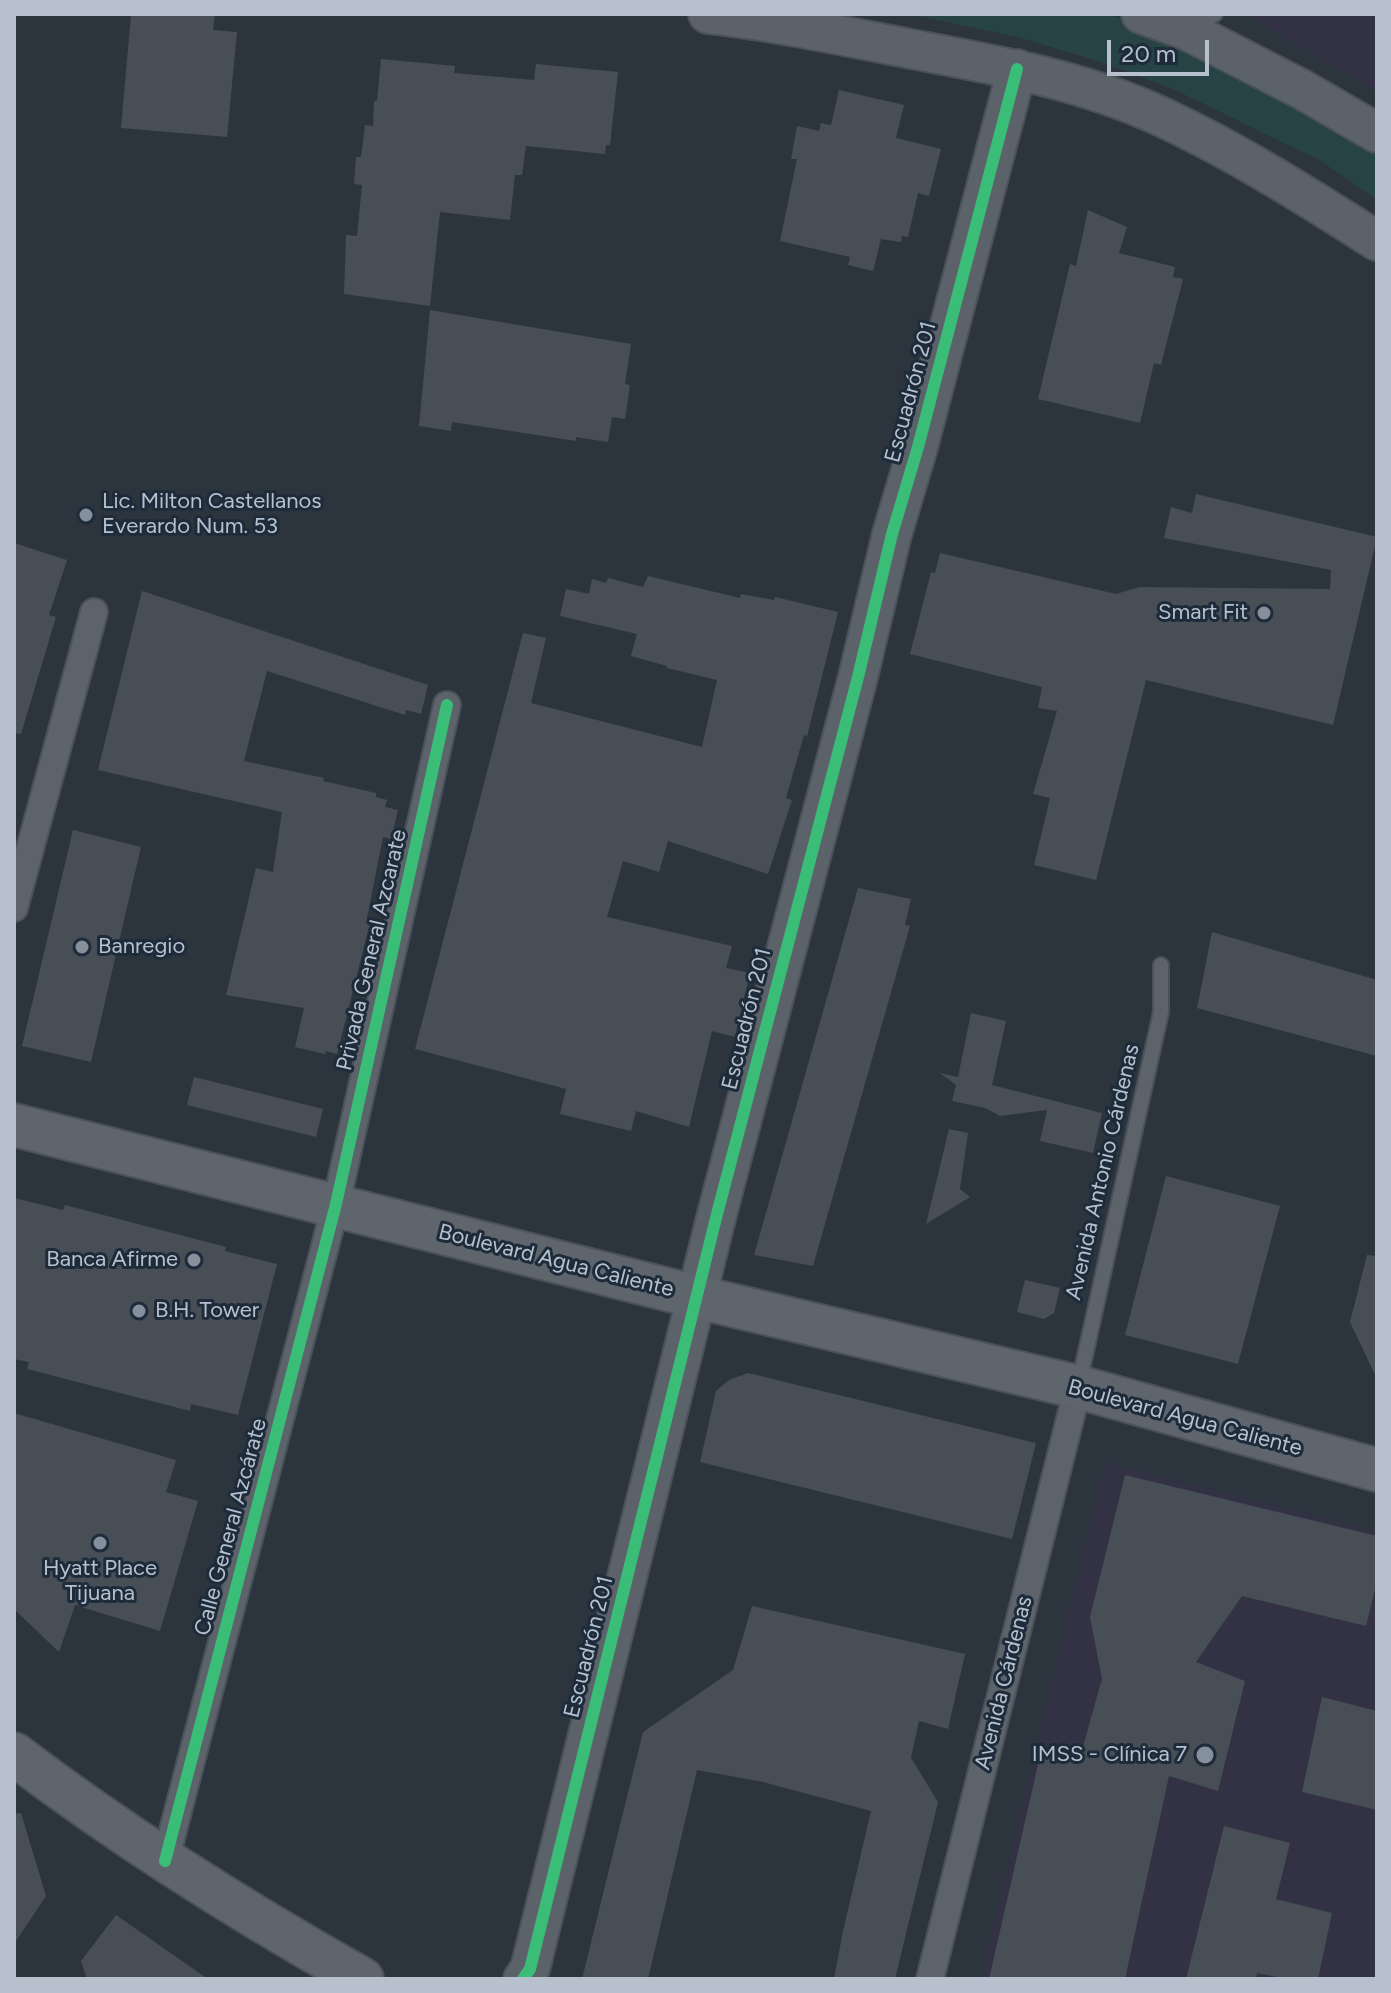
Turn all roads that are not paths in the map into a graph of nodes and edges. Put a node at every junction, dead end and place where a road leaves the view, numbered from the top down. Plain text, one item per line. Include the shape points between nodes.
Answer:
1 (708, 14) edge
2 (765, 17) edge
3 (1171, 18) edge
4 (1017, 69) junction
5 (1377, 133) edge
6 (1377, 241) edge
7 (94, 612) dead end
8 (447, 705) dead end
9 (14, 908) edge
10 (1161, 965) dead end
11 (14, 1125) edge
12 (336, 1204) junction
13 (697, 1297) junction
14 (1078, 1387) junction
15 (1377, 1470) edge
16 (14, 1754) edge
17 (165, 1861) junction
18 (318, 1966) edge
19 (362, 1979) edge
20 (523, 1979) edge
21 (930, 1979) edge

1 - 2 street
2 - 4 street
3 - 5 street
4 - 6 street via 1161,117 1294,188
4 - 13 street, Escuadrón 201
7 - 9 street
8 - 12 street, Privada General Azcarate
10 - 14 lane, Avenida Antonio Cárdenas via 1161,1012
11 - 12 main road, Boulevard Agua Caliente
12 - 13 main road, Boulevard Agua Caliente
12 - 17 street, Calle General Azcárate
13 - 14 main road, Boulevard Agua Caliente
13 - 20 street, Escuadrón 201 via 530,1969
14 - 15 main road, Boulevard Agua Caliente
14 - 21 street, Avenida Cárdenas
16 - 17 main road
17 - 18 main road
18 - 19 main road

